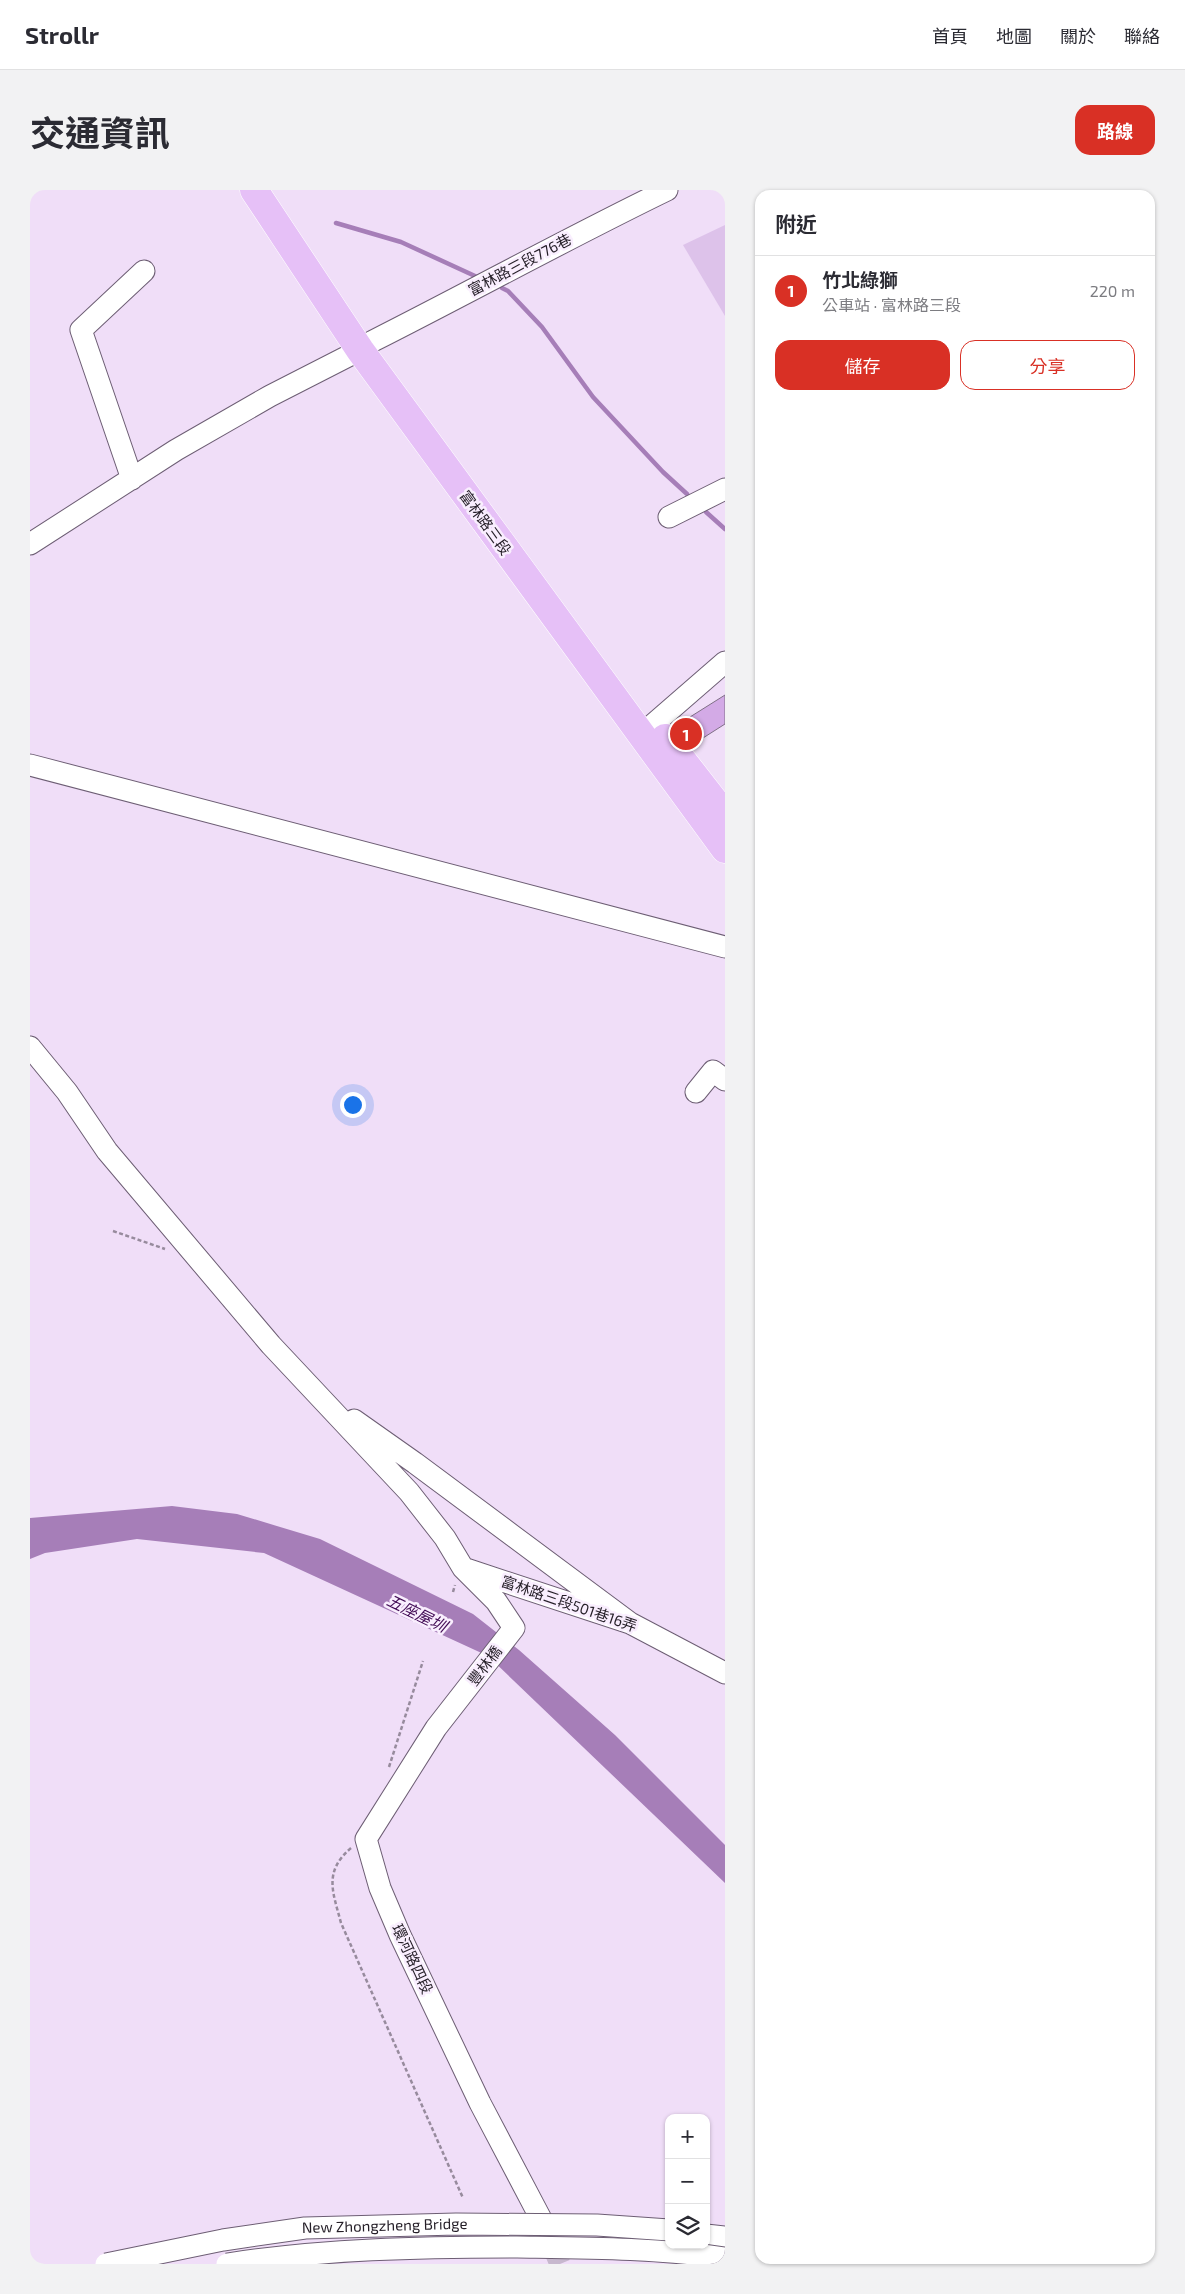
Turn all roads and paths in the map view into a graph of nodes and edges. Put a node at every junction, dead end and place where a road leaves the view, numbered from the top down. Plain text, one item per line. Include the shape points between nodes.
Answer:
1 (254, 190) edge
2 (272, 190) edge
3 (667, 190) edge
4 (144, 271) dead end
5 (367, 346) junction
6 (132, 478) junction
7 (725, 489) edge
8 (668, 517) dead end
9 (30, 544) edge
10 (725, 662) edge
11 (647, 729) junction
12 (30, 765) edge
13 (723, 808) edge
14 (725, 849) edge
15 (725, 947) edge
16 (30, 1047) edge
17 (725, 1080) edge
18 (696, 1092) dead end
19 (113, 1231) dead end
20 (167, 1249) dead end
21 (320, 1396) junction
22 (463, 1568) junction
23 (630, 1623) junction
24 (423, 1661) dead end
25 (725, 1673) edge
26 (387, 1773) dead end
27 (366, 1839) junction
28 (463, 2198) dead end
29 (541, 2219) tunnel mouth
30 (665, 2230) edge
31 (710, 2235) edge
32 (725, 2237) edge
33 (725, 2258) edge
34 (106, 2264) edge
35 (226, 2264) edge

1 - 5 main road, 富林路三段
2 - 5 main road, 富林路三段
3 - 5 street, 富林路三段776巷
4 - 6 street via 82,330
5 - 6 street, 富林路三段776巷 via 270,396
5 - 11 main road, 富林路三段
6 - 9 street, 富林路三段776巷
7 - 8 street
10 - 11 street
11 - 13 main road, 富林路三段
11 - 14 main road, 富林路三段
12 - 15 street
16 - 21 street via 67,1092 107,1151 271,1345
17 - 18 street via 713,1071
19 - 20 path
21 - 22 street via 409,1492 445,1538
21 - 23 street
22 - 23 street, 富林路三段501巷16弄
22 - 27 street, 豐林橋 via 496,1601 514,1628 436,1728
23 - 25 street, 富林路三段501巷16弄
24 - 26 path
27 - 28 path via 336,1863 332,1887 341,1923
27 - 29 street, 環河路四段 via 380,1888 400,1935 480,2103
30 - 34 street, New Zhongzheng Bridge, bridge via 597,2225 456,2224 305,2228 223,2240
31 - 32 street
33 - 35 street, New Zhongzheng Bridge, bridge via 644,2249 439,2247 336,2251

